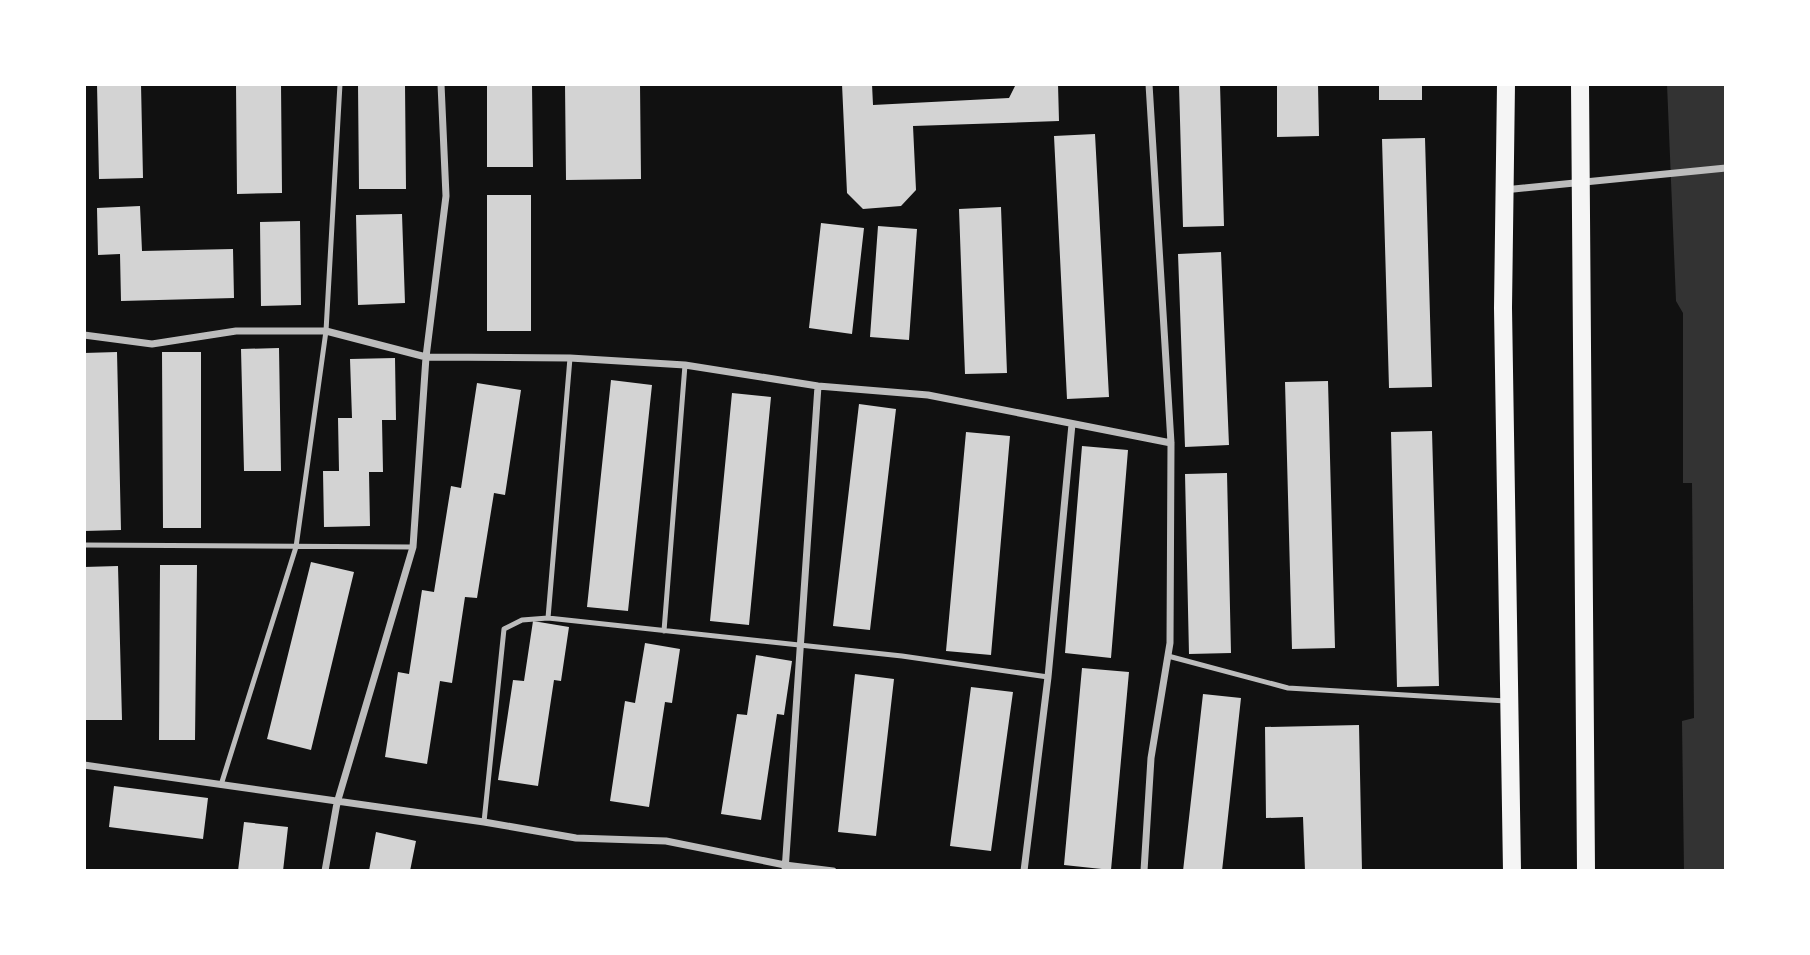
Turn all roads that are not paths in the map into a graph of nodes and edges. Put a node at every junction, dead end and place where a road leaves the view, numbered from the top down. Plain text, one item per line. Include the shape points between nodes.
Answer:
1 (340, 84) edge
2 (441, 84) edge
3 (1150, 84) edge
4 (1506, 84) edge
5 (1580, 84) edge
6 (1726, 169) edge
7 (1581, 182) junction
8 (1504, 190) junction
9 (326, 331) junction
10 (84, 335) edge
11 (426, 357) junction
12 (570, 358) junction
13 (685, 365) junction
14 (818, 386) junction
15 (1072, 424) junction
16 (1171, 443) junction
17 (84, 545) edge
18 (296, 547) junction
19 (413, 547) junction
20 (548, 618) junction
21 (664, 631) junction
22 (800, 646) junction
23 (1168, 656) junction
24 (1048, 677) junction
25 (1509, 701) junction
26 (84, 765) edge
27 (221, 785) junction
28 (337, 803) junction
29 (484, 822) junction
30 (785, 868) edge
31 (325, 871) edge
32 (833, 871) edge
33 (1024, 871) edge
34 (1144, 871) edge
35 (1512, 871) edge
36 (1586, 871) edge

1 - 9 lane
2 - 11 street via 446,196
3 - 16 street
4 - 8 main road
5 - 7 main road
6 - 7 street
7 - 8 street
7 - 36 main road
8 - 25 main road
9 - 10 street via 236,331 152,344
9 - 11 street
9 - 18 lane
11 - 12 street
11 - 19 street
12 - 13 street
12 - 20 lane
13 - 14 street
13 - 21 lane
14 - 15 street via 928,395
14 - 22 street
15 - 16 street
15 - 24 street
16 - 23 street
17 - 18 lane
18 - 19 lane
18 - 27 lane
19 - 28 street
20 - 21 lane
20 - 29 lane via 522,620 504,629
21 - 22 lane
22 - 24 lane
22 - 30 street
23 - 25 lane via 1288,688
23 - 34 street via 1151,758
24 - 33 street
25 - 35 main road
26 - 27 street
27 - 28 street
28 - 29 street
28 - 31 street
29 - 30 street via 576,838 666,841
30 - 32 street

